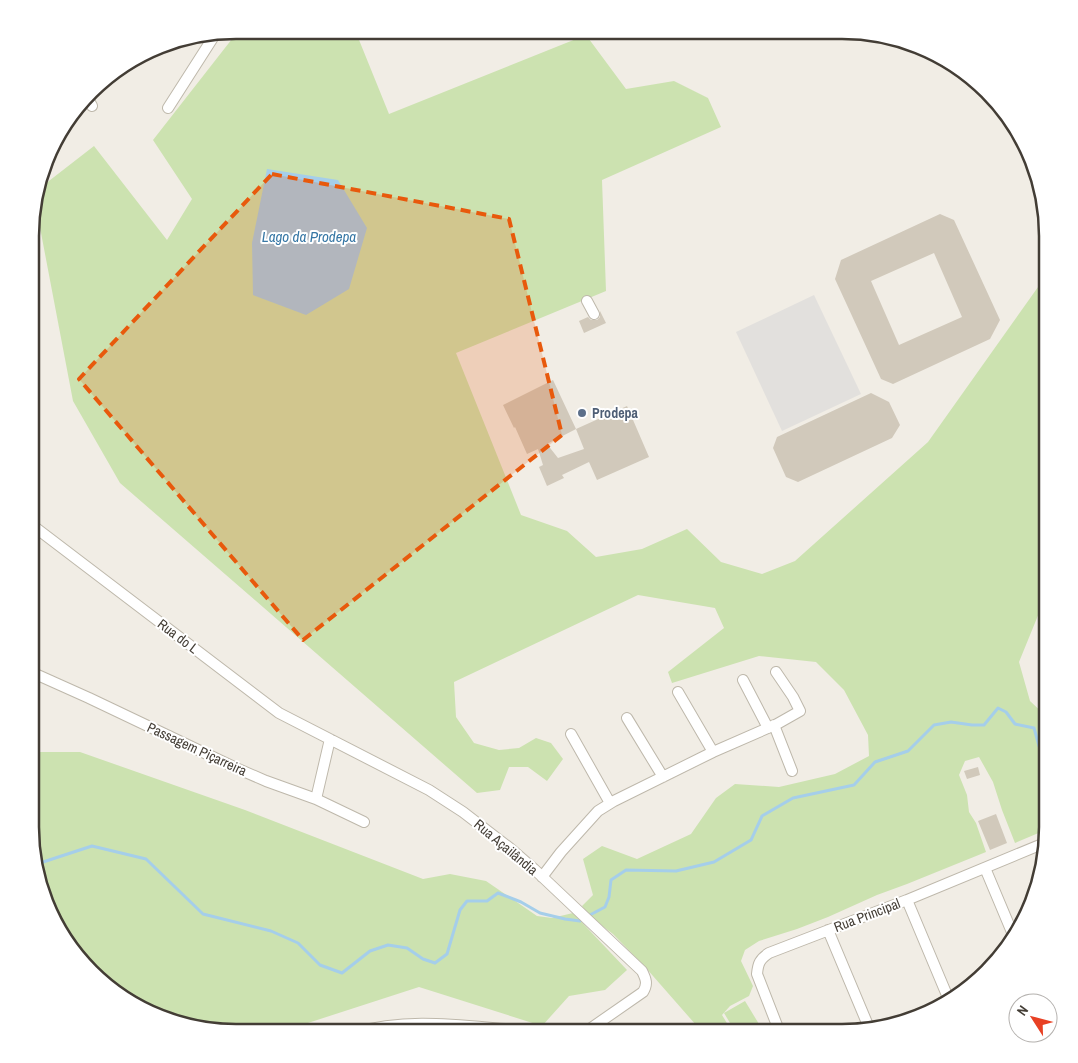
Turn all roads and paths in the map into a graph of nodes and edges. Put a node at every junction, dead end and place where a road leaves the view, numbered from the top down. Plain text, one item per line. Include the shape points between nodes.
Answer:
1 (212, 40) edge
2 (168, 108) dead end
3 (587, 301) dead end
4 (594, 314) dead end
5 (39, 530) edge
6 (776, 672) dead end
7 (39, 676) edge
8 (742, 680) dead end
9 (678, 692) dead end
10 (627, 718) dead end
11 (771, 727) junction
12 (571, 734) dead end
13 (330, 739) junction
14 (712, 752) junction
15 (792, 770) dead end
16 (663, 777) junction
17 (316, 799) junction
18 (610, 804) junction
19 (364, 822) dead end
20 (1039, 846) edge
21 (985, 868) junction
22 (542, 877) junction
23 (907, 900) junction
24 (828, 930) junction
25 (1011, 930) edge
26 (947, 994) edge
27 (867, 1023) edge
28 (405, 1024) edge
29 (444, 1024) edge
30 (597, 1024) edge
31 (776, 1024) edge

1 - 2 street
3 - 4 street
5 - 13 street, Rua do L via 279,713
6 - 11 street via 800,710
7 - 17 street, Passagem Piçarreira via 266,782
8 - 11 street
9 - 14 street
10 - 16 street
11 - 14 street
11 - 15 street
12 - 18 street
13 - 17 street
13 - 22 street, Rua Açailândia via 429,790 463,812
14 - 16 street
16 - 18 street
17 - 19 street, Passagem Piçarreira
18 - 22 street via 592,816
20 - 21 street, Rua Principal
21 - 23 street, Rua Principal
21 - 25 street
22 - 30 street, Rua Açailândia via 646,978 643,992
23 - 24 street, Rua Principal
23 - 26 street
24 - 27 street
24 - 31 street, Rua Principal via 769,953 758,964 757,974
28 - 29 street

